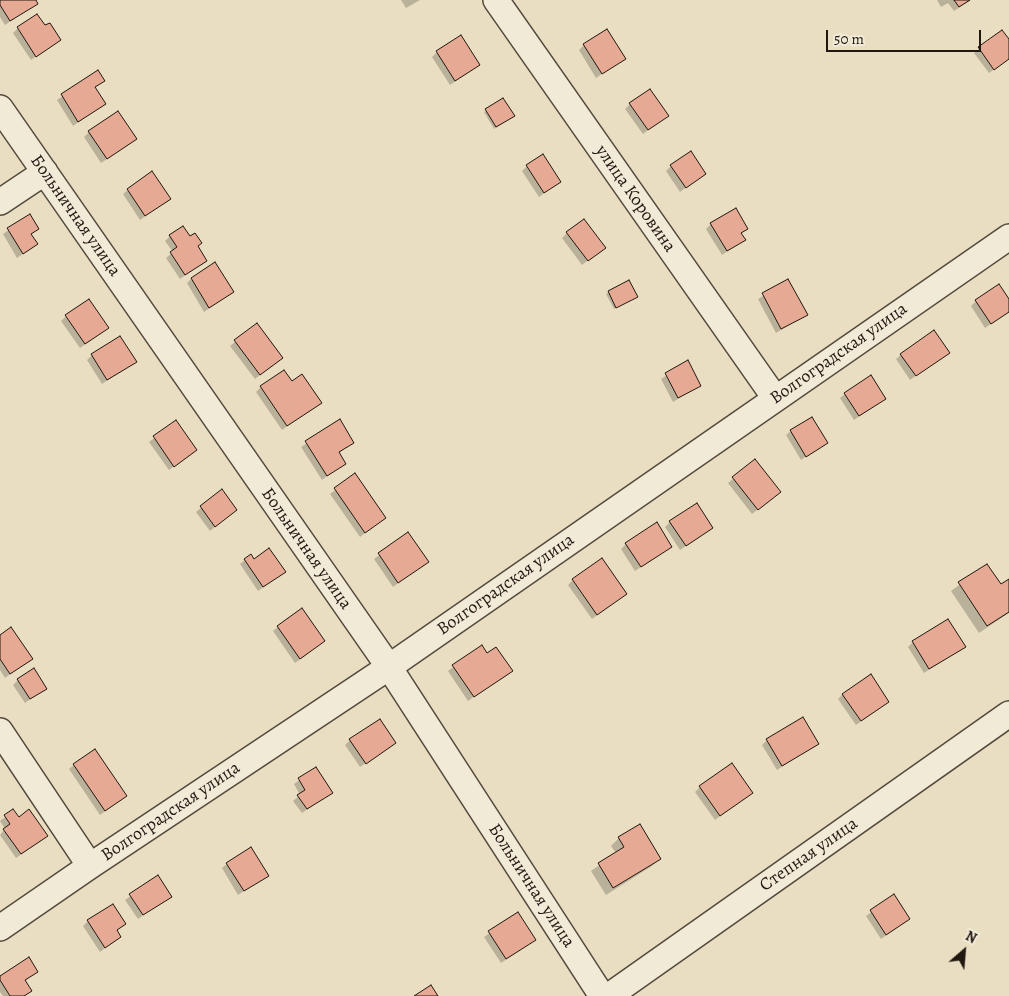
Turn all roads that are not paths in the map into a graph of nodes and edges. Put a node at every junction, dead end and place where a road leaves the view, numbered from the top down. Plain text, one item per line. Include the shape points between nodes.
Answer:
1 (496, 0) edge
2 (0, 108) edge
3 (45, 172) junction
4 (0, 202) edge
5 (1009, 237) edge
6 (775, 398) junction
7 (389, 667) junction
8 (1009, 714) edge
9 (0, 731) edge
10 (90, 866) junction
11 (0, 928) edge
12 (602, 996) edge
13 (609, 996) edge

1 - 6 street, улица Коровина
2 - 3 street, Больничная улица
3 - 4 street
3 - 7 street, Больничная улица
5 - 6 street, Волгоградская улица
6 - 7 street, Волгоградская улица
7 - 10 street, Волгоградская улица
7 - 12 street, Больничная улица
8 - 13 street, Степная улица
9 - 10 street
10 - 11 street, Волгоградская улица

